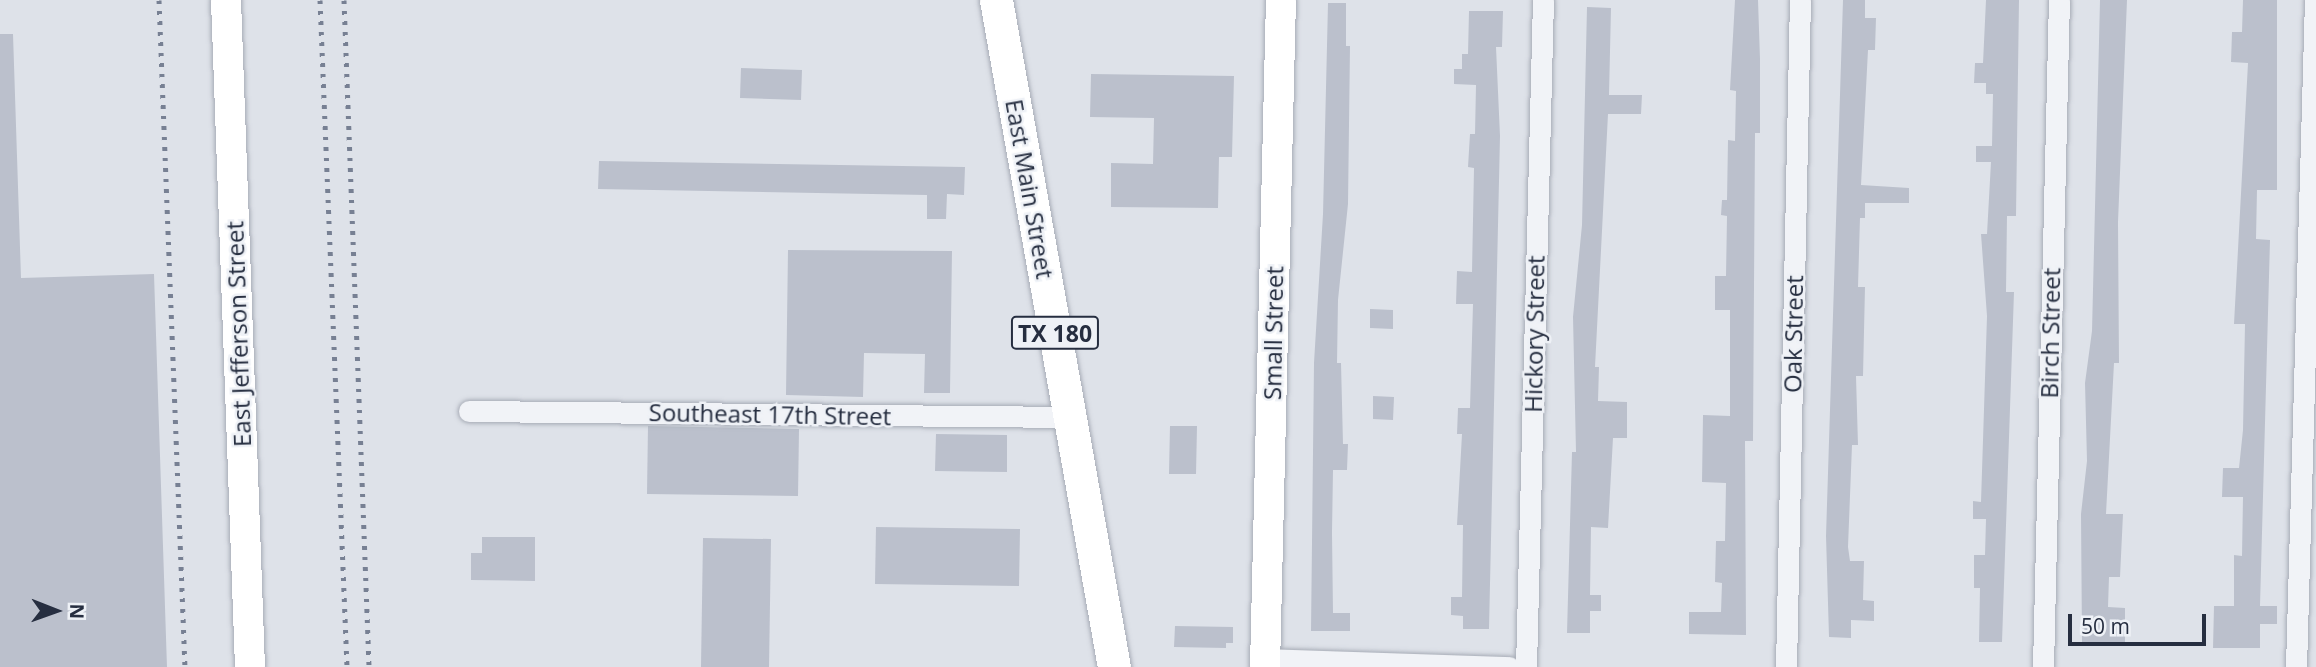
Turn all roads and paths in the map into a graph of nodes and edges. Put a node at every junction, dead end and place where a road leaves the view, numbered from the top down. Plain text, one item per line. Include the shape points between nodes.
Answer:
1 (226, 0) edge
2 (996, 0) edge
3 (1281, 0) edge
4 (1543, 0) edge
5 (1800, 0) edge
6 (2059, 0) edge
7 (2315, 0) edge
8 (469, 411) dead end
9 (1070, 417) junction
10 (1265, 663) edge
11 (250, 667) edge
12 (1114, 667) edge
13 (1509, 667) edge
14 (1526, 667) edge
15 (1786, 667) edge
16 (2043, 667) edge
17 (2296, 667) edge

1 - 11 main road, East Jefferson Street
2 - 9 main road, East Main Street / TX 180
3 - 10 main road, Small Street
4 - 14 street, Hickory Street
5 - 15 street, Oak Street
6 - 16 street, Birch Street
7 - 17 street
8 - 9 street, Southeast 17th Street
9 - 12 main road, East Main Street / TX 180
10 - 13 street

